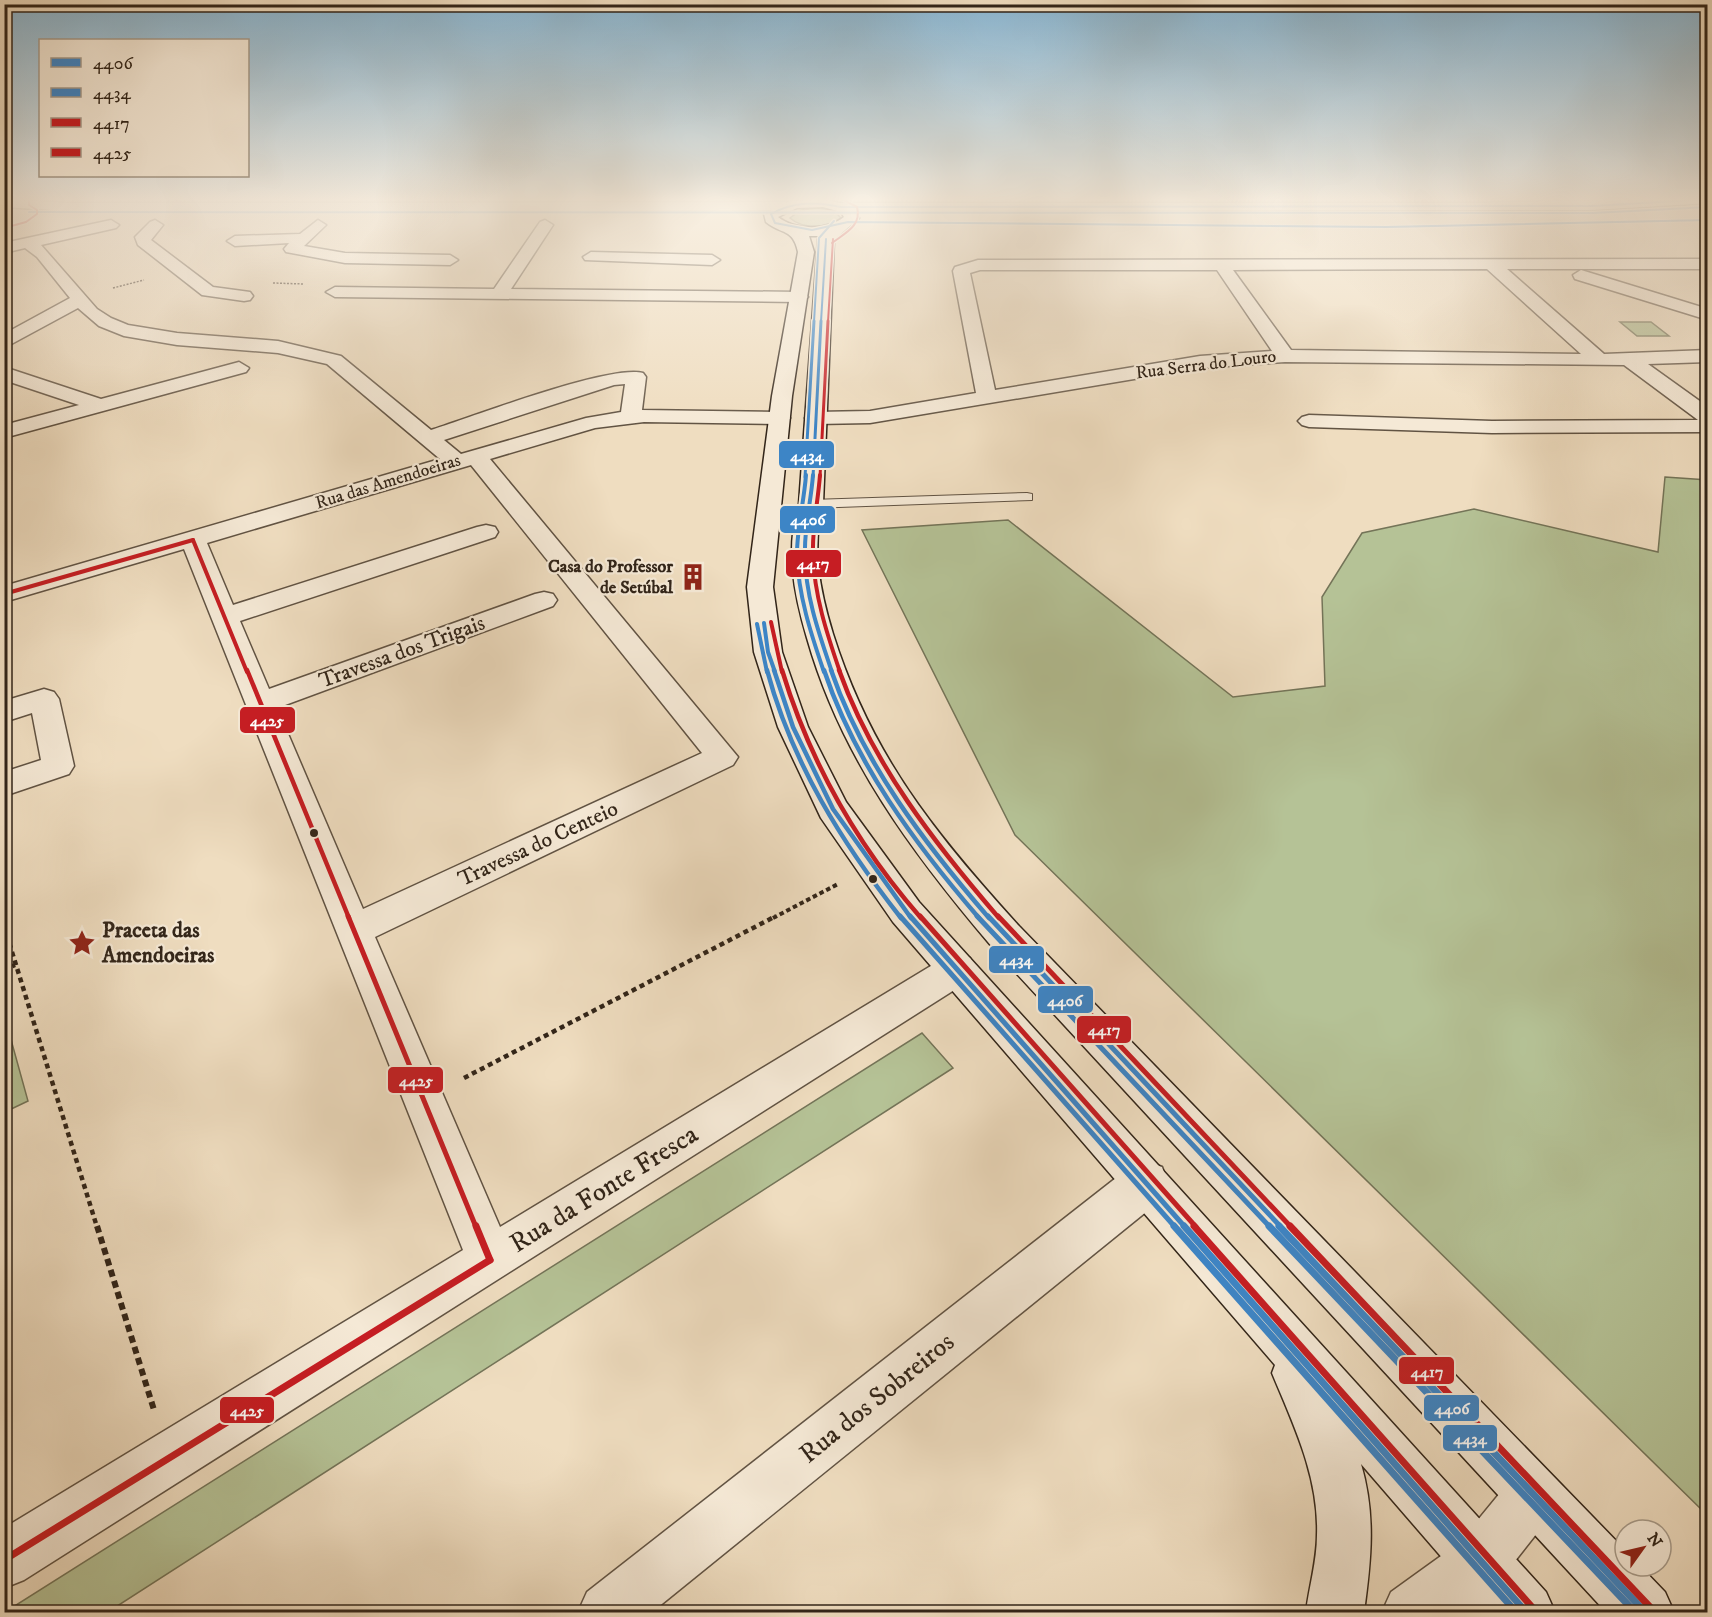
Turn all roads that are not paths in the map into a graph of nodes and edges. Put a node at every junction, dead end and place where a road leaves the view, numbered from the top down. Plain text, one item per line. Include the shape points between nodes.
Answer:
1 (59, 274) edge
2 (185, 274) edge
3 (513, 274) edge
4 (639, 274) edge
5 (803, 274) edge
6 (811, 274) edge
7 (962, 274) edge
8 (1228, 274) edge
9 (1503, 274) edge
10 (1578, 274) edge
11 (336, 292) dead end
12 (500, 294) junction
13 (628, 295) junction
14 (244, 296) dead end
15 (799, 297) junction
16 (80, 300) junction
17 (1707, 315) edge
18 (4, 342) edge
19 (1285, 356) junction
20 (1707, 356) edge
21 (1628, 359) junction
22 (1599, 360) junction
23 (239, 368) dead end
24 (4, 373) edge
25 (987, 399) junction
26 (101, 406) junction
27 (1707, 417) edge
28 (631, 418) junction
29 (779, 418) junction
30 (816, 418) junction
31 (1309, 421) dead end
32 (1707, 426) edge
33 (4, 432) edge
34 (428, 438) junction
35 (466, 459) junction
36 (1027, 497) dead end
37 (811, 504) junction
38 (486, 531) dead end
39 (193, 540) junction
40 (4, 594) edge
41 (544, 600) dead end
42 (224, 617) junction
43 (260, 703) junction
44 (4, 712) edge
45 (4, 784) edge
46 (354, 930) junction
47 (957, 969) junction
48 (1146, 1183) junction
49 (490, 1260) junction
50 (1272, 1326) junction
51 (1533, 1495) junction
52 (4, 1560) edge
53 (1480, 1560) junction
54 (607, 1612) edge
55 (1335, 1612) edge
56 (1411, 1612) edge
57 (1454, 1612) edge
58 (1526, 1612) edge
59 (1645, 1612) edge

1 - 16 street
2 - 14 street via 208,291
3 - 12 street
4 - 13 street
5 - 15 street
6 - 30 street
7 - 25 street
8 - 19 street
9 - 22 street
10 - 17 street
11 - 12 street
12 - 13 street
13 - 15 street
15 - 29 street
16 - 18 street
16 - 34 street via 91,313 124,330 177,339 278,347 334,360
19 - 22 street, Rua Serra do Louro
19 - 25 street, Rua Serra do Louro via 1200,362
20 - 21 street, Rua Serra do Louro
21 - 22 street, Rua Serra do Louro
21 - 27 street
23 - 26 street
24 - 26 street
25 - 30 street, Rua Serra do Louro via 870,417
26 - 33 street
28 - 29 street, Rua das Amendoeiras
28 - 34 street via 636,377 612,379
28 - 35 street, Rua das Amendoeiras via 593,422
29 - 47 street via 760,587 768,652 793,727 833,809 906,912
30 - 37 street
31 - 32 street via 1492,428
34 - 35 street
35 - 39 street, Rua das Amendoeiras
35 - 46 street, Travessa do Centeio via 722,757
36 - 37 lane
37 - 51 street via 804,536 813,612 824,654 865,753 900,809 947,871 1006,938
38 - 42 street
39 - 40 street, Rua das Amendoeiras
39 - 42 street
41 - 43 street, Travessa dos Trigais
42 - 43 street
43 - 46 street
44 - 45 street via 44,699 58,766
46 - 49 street
47 - 48 street
47 - 49 street, Rua da Fonte Fresca
48 - 50 street
48 - 54 street, Rua dos Sobreiros
49 - 52 street, Rua da Fonte Fresca
50 - 53 street
50 - 55 street via 1314,1402 1336,1469 1345,1533
51 - 53 street
51 - 59 street
53 - 56 street
53 - 57 street
53 - 58 street

